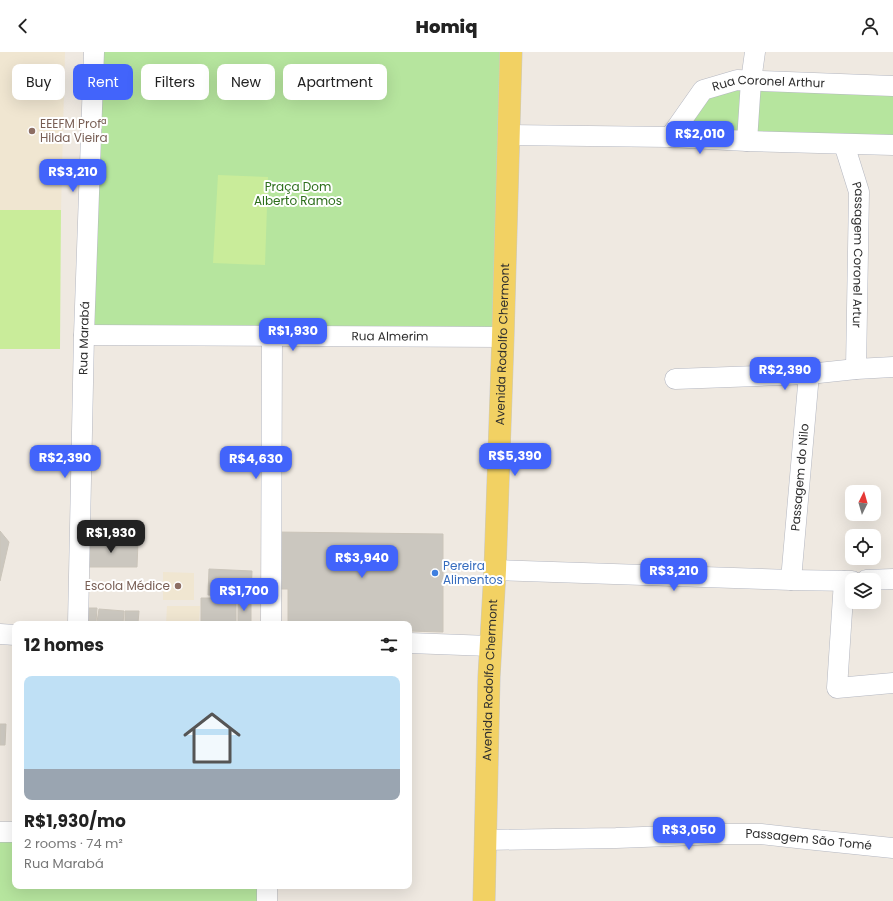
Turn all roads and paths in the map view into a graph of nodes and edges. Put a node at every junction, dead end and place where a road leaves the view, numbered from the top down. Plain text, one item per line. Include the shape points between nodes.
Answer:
1 (94, 52) edge
2 (511, 52) edge
3 (755, 52) edge
4 (751, 81) junction
5 (893, 86) edge
6 (508, 135) junction
7 (670, 138) junction
8 (746, 141) junction
9 (844, 144) junction
10 (893, 145) edge
11 (84, 335) junction
12 (272, 336) junction
13 (503, 337) junction
14 (893, 367) edge
15 (856, 369) junction
16 (808, 374) junction
17 (675, 379) dead end
18 (495, 570) junction
19 (881, 579) edge
20 (893, 579) edge
21 (791, 580) junction
22 (845, 581) edge
23 (845, 609) edge
24 (78, 621) edge
25 (271, 621) edge
26 (0, 634) edge
27 (12, 635) edge
28 (412, 643) edge
29 (490, 646) junction
30 (893, 683) edge
31 (0, 832) edge
32 (12, 832) edge
33 (485, 840) junction
34 (893, 848) edge
35 (267, 889) edge
36 (267, 901) edge
37 (484, 901) edge

1 - 11 street, Rua Marabá
2 - 6 main road, Avenida Rodolfo Chermont
3 - 4 street
4 - 5 street, Rua Coronel Arthur
4 - 7 street, Rua Coronel Arthur via 737,80 703,90
4 - 8 street
6 - 7 street
6 - 13 main road, Avenida Rodolfo Chermont
7 - 8 street
8 - 9 street
9 - 10 street
9 - 15 street, Passagem Coronel Artur via 859,192
11 - 12 street, Rua Almerim
11 - 24 street, Rua Marabá
12 - 13 street, Rua Almerim
12 - 25 street
13 - 18 main road, Avenida Rodolfo Chermont
14 - 15 street
15 - 16 street
16 - 17 street
16 - 21 street, Passagem do Nilo
18 - 21 street
18 - 29 main road, Avenida Rodolfo Chermont
19 - 20 street
21 - 22 street
23 - 30 street via 837,688
26 - 27 street
28 - 29 street
29 - 33 main road, Avenida Rodolfo Chermont
31 - 32 street
33 - 34 street, Passagem São Tomé via 761,834
33 - 37 main road, Avenida Rodolfo Chermont
35 - 36 street

